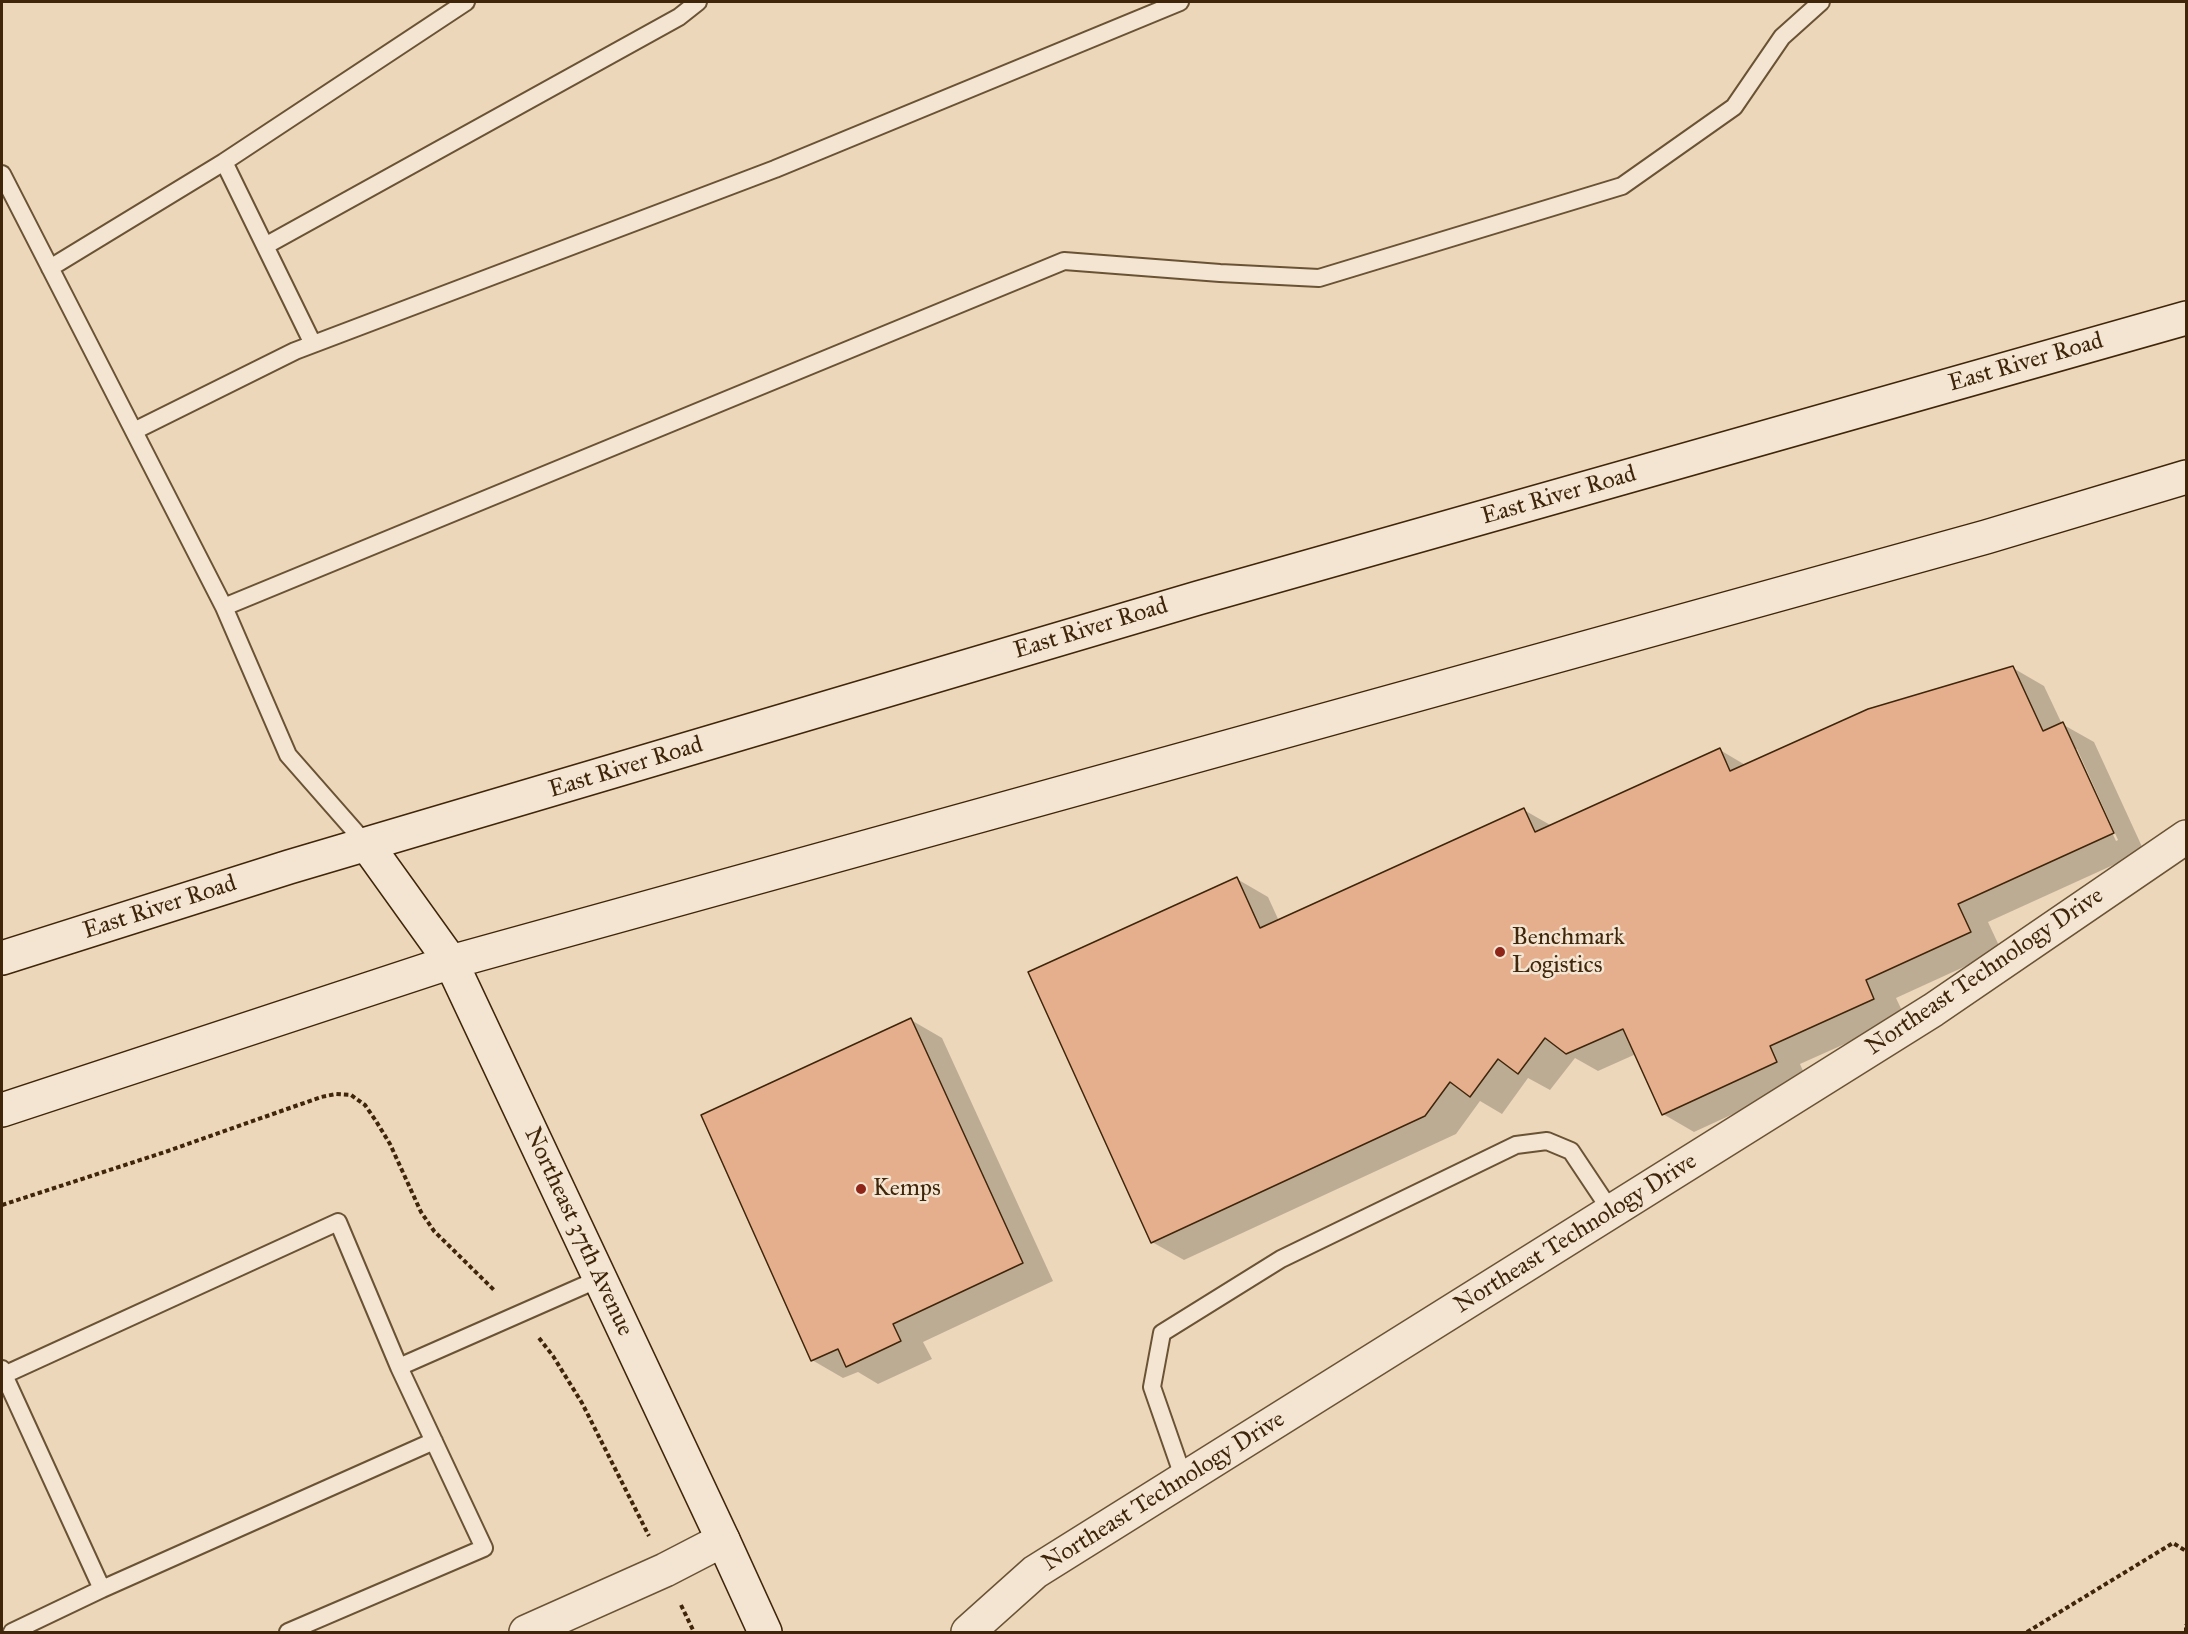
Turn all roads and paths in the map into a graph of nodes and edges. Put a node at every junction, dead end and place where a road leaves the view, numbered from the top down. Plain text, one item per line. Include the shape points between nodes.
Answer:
1 (466, 2) edge
2 (698, 2) edge
3 (1180, 2) edge
4 (1821, 2) edge
5 (224, 162) junction
6 (2, 174) edge
7 (265, 246) junction
8 (50, 268) junction
9 (2187, 318) edge
10 (313, 344) junction
11 (134, 431) junction
12 (2187, 477) edge
13 (224, 607) junction
14 (2187, 837) edge
15 (367, 845) junction
16 (2, 958) edge
17 (451, 962) junction
18 (2, 1110) edge
19 (2, 1205) edge
20 (1611, 1211) junction
21 (601, 1278) junction
22 (520, 1314) junction
23 (399, 1367) junction
24 (3, 1372) edge
25 (434, 1442) junction
26 (1184, 1479) junction
27 (723, 1540) junction
28 (2187, 1551) edge
29 (665, 1570) junction
30 (102, 1589) junction
31 (2187, 1624) edge
32 (12, 1632) edge
33 (288, 1632) edge
34 (525, 1632) edge
35 (694, 1632) edge
36 (765, 1632) edge
37 (968, 1632) edge
38 (2027, 1632) edge
39 (2186, 1632) edge

1 - 5 lane
2 - 7 lane via 679,17
3 - 10 lane via 775,169
4 - 13 lane via 1782,37 1734,107 1622,186 1319,278 1064,261
5 - 7 lane
5 - 8 lane
6 - 8 lane
7 - 10 lane
8 - 11 lane
9 - 15 street, East River Road via 1198,598
10 - 11 lane
11 - 13 lane
12 - 17 street via 1986,537
13 - 15 lane via 288,755
14 - 20 street, Northeast Technology Drive via 1933,1010
15 - 16 street, East River Road
15 - 17 street, Northeast 37th Avenue
17 - 18 street
17 - 21 street, Northeast 37th Avenue
19 - 22 path via 321,1097 351,1095 365,1105 376,1121 421,1212 435,1231
20 - 26 street, Northeast Technology Drive
20 - 26 lane via 1571,1151 1547,1141 1516,1145 1281,1259 1162,1333 1152,1387
21 - 22 lane
21 - 27 street, Northeast 37th Avenue
22 - 23 lane
22 - 29 path via 553,1356 582,1403
23 - 24 lane via 338,1222
23 - 25 lane
24 - 30 lane
25 - 30 lane
25 - 33 lane via 484,1548
26 - 37 street, Northeast Technology Drive via 1035,1572
27 - 29 street
27 - 36 street, Northeast 37th Avenue
28 - 38 path via 2173,1543
29 - 34 street
29 - 35 path
30 - 32 lane
31 - 39 path

